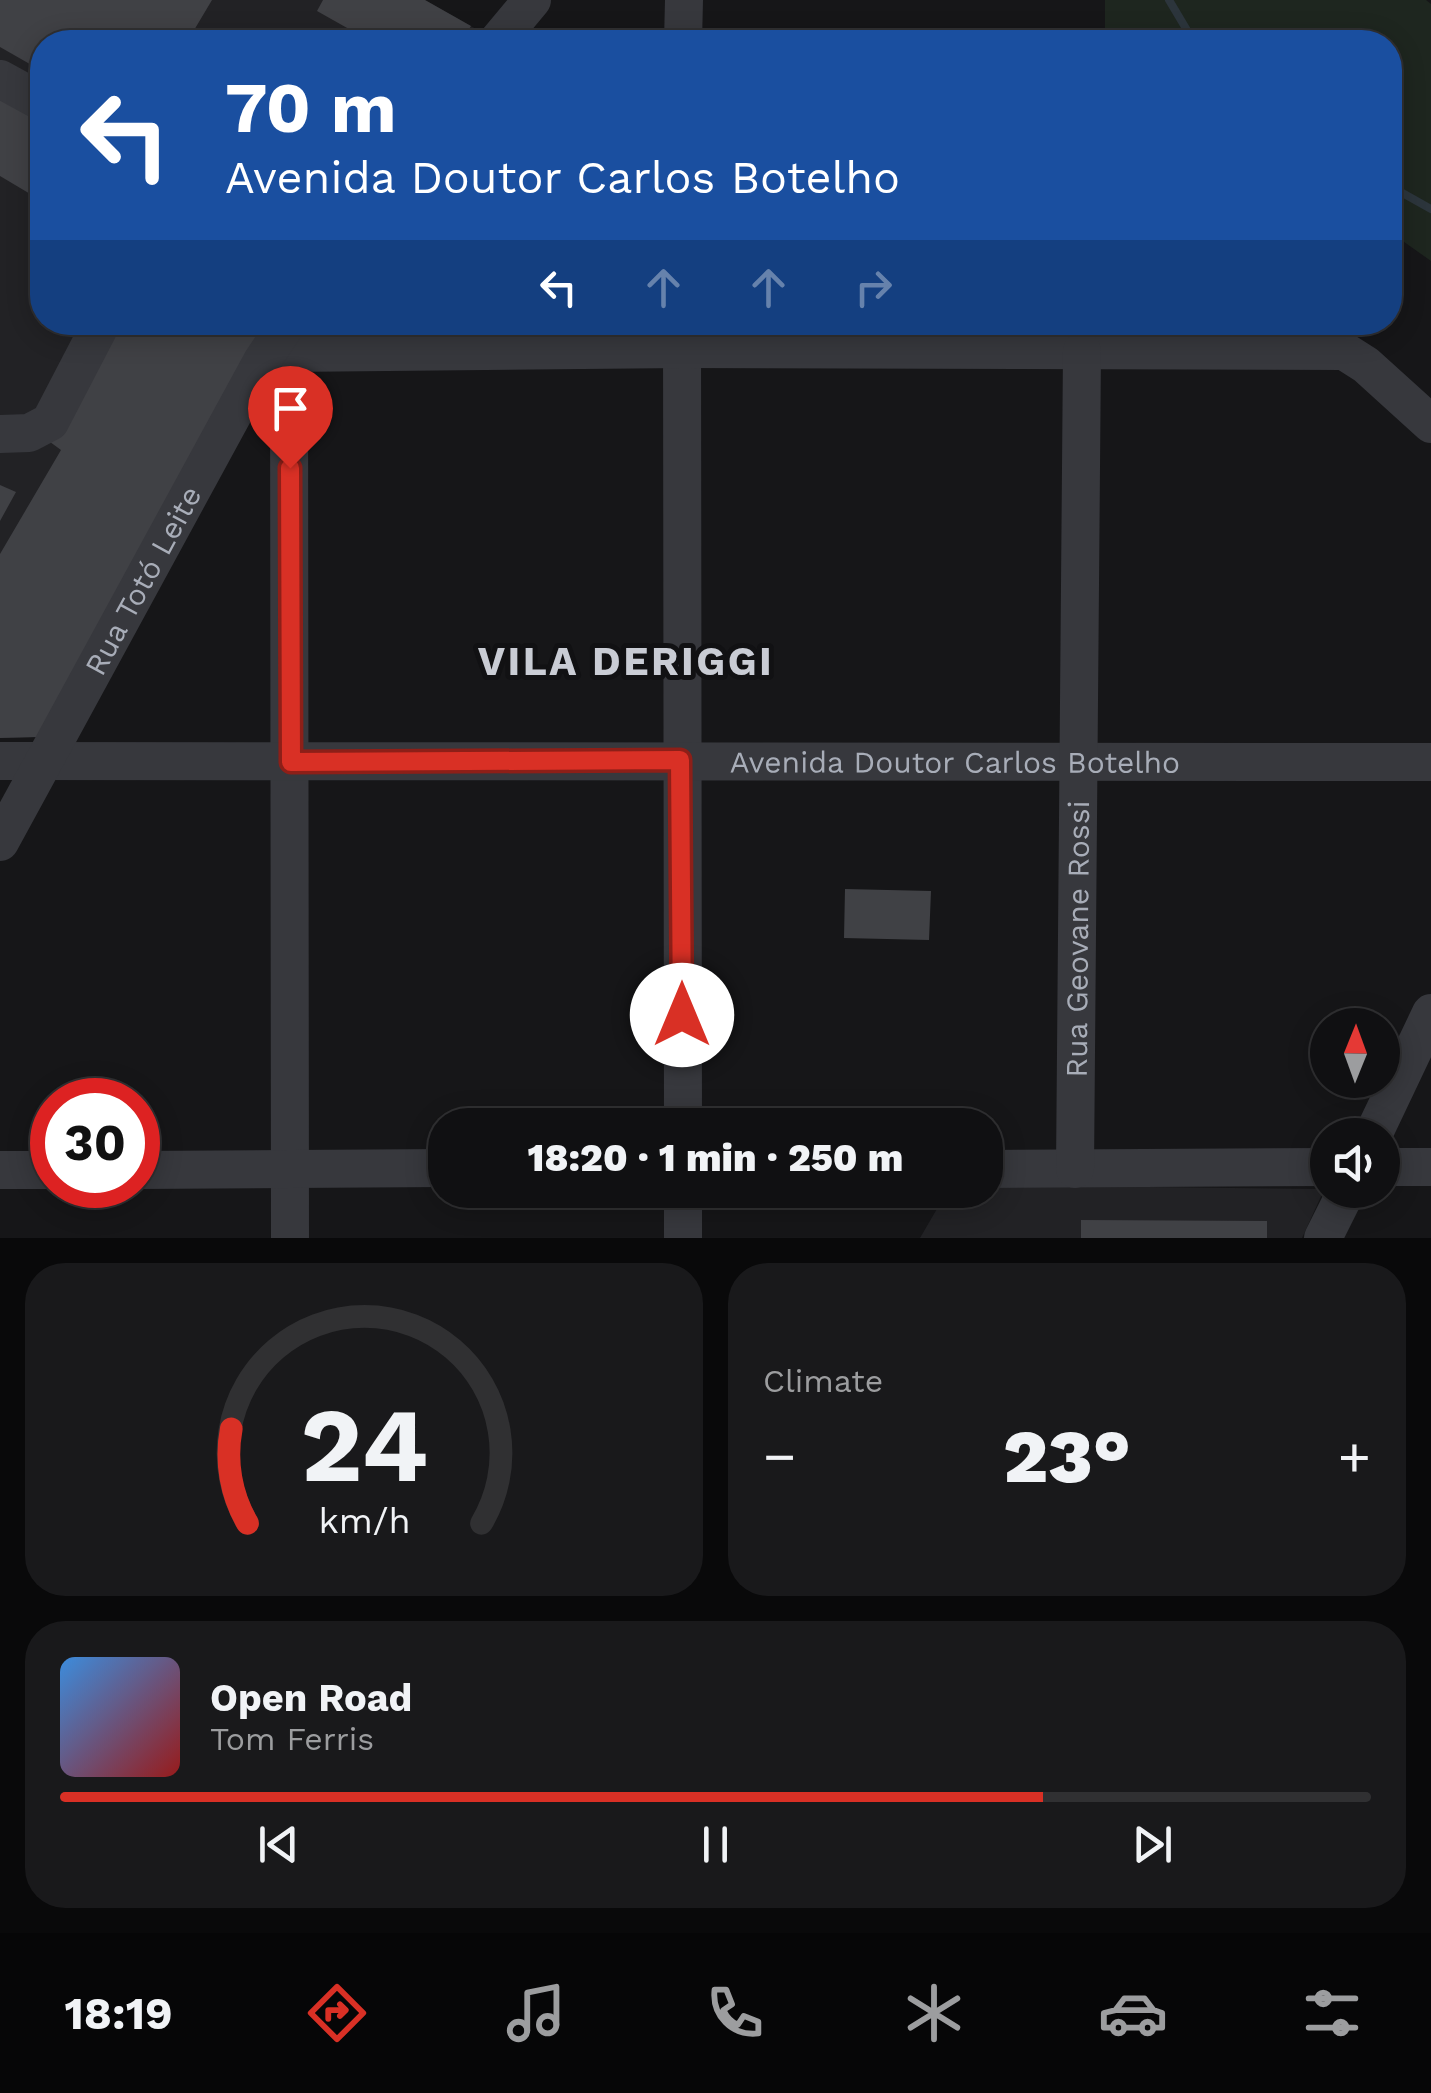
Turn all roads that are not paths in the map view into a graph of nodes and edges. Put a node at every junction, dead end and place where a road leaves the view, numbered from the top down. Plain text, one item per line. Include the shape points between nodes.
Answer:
1 (532, 0) edge
2 (684, 0) edge
3 (507, 30) edge
4 (683, 30) edge
5 (0, 78) edge
6 (30, 95) edge
7 (95, 335) edge
8 (286, 335) edge
9 (287, 335) edge
10 (484, 335) edge
11 (682, 336) edge
12 (1082, 351) junction
13 (1431, 424) edge
14 (0, 434) edge
15 (680, 760) junction
16 (0, 761) edge
17 (44, 761) junction
18 (1078, 761) junction
19 (291, 762) junction
20 (1431, 762) edge
21 (0, 842) edge
22 (1431, 1012) edge
23 (683, 1108) edge
24 (1381, 1118) edge
25 (1310, 1167) edge
26 (1400, 1167) edge
27 (1431, 1167) edge
28 (428, 1168) edge
29 (1003, 1169) edge
30 (1075, 1169) junction
31 (0, 1170) edge
32 (30, 1170) edge
33 (160, 1170) edge
34 (291, 1170) junction
35 (684, 1208) edge
36 (1338, 1208) edge
37 (290, 1238) edge
38 (683, 1238) edge
39 (1324, 1238) edge

1 - 3 street
2 - 4 street
5 - 6 street
7 - 14 street via 50,422 30,433
8 - 17 street, Rua Totó Leite via 262,361
9 - 19 street
10 - 11 street
11 - 12 street
11 - 15 street
12 - 13 street via 1344,351
12 - 18 street, Rua Geovane Rossi
15 - 18 street, Avenida Doutor Carlos Botelho
15 - 19 street, Avenida Doutor Carlos Botelho
15 - 23 street
16 - 17 street, Avenida Doutor Carlos Botelho
17 - 19 street, Avenida Doutor Carlos Botelho
17 - 21 street, Rua Totó Leite
18 - 20 street, Avenida Doutor Carlos Botelho
18 - 30 street, Rua Geovane Rossi
19 - 34 street
22 - 24 street
25 - 30 street
26 - 27 street
28 - 34 street
29 - 30 street
31 - 32 street
33 - 34 street
34 - 37 street
35 - 38 street
36 - 39 street

